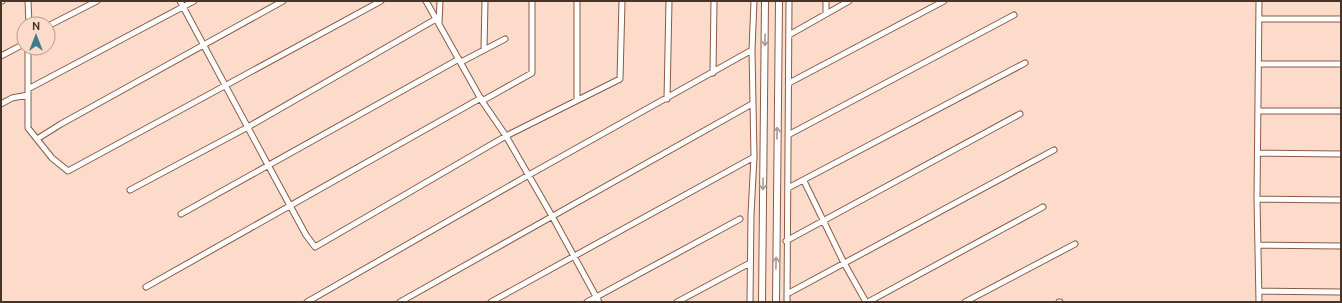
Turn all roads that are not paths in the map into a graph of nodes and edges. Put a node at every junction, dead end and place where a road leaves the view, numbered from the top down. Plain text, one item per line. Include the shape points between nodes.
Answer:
1 (28, 1) edge
2 (97, 1) edge
3 (180, 1) edge
4 (194, 1) edge
5 (282, 1) edge
6 (381, 1) edge
7 (426, 1) edge
8 (440, 1) edge
9 (485, 1) edge
10 (532, 1) edge
11 (577, 1) edge
12 (622, 1) edge
13 (669, 1) edge
14 (714, 1) edge
15 (754, 1) edge
16 (765, 1) edge
17 (779, 1) edge
18 (790, 1) edge
19 (826, 1) edge
20 (849, 1) edge
21 (944, 1) edge
22 (1259, 1) edge
23 (183, 7) junction
24 (826, 13) junction
25 (1014, 15) dead end
26 (28, 16) edge
27 (436, 19) junction
28 (1259, 19) junction
29 (1341, 19) edge
30 (56, 22) edge
31 (439, 25) junction
32 (789, 35) junction
33 (505, 39) dead end
34 (204, 45) junction
35 (16, 48) edge
36 (484, 49) junction
37 (752, 50) junction
38 (1, 56) edge
39 (28, 56) edge
40 (460, 61) junction
41 (1025, 63) dead end
42 (1260, 64) junction
43 (1341, 64) edge
44 (713, 73) junction
45 (789, 83) junction
46 (226, 86) junction
47 (28, 92) junction
48 (482, 99) junction
49 (668, 99) junction
50 (576, 100) junction
51 (1, 104) edge
52 (752, 104) junction
53 (1259, 111) junction
54 (1341, 111) edge
55 (1020, 114) dead end
56 (248, 127) junction
57 (788, 135) junction
58 (506, 136) junction
59 (37, 139) junction
60 (1054, 150) dead end
61 (1258, 153) junction
62 (1341, 154) edge
63 (754, 157) junction
64 (268, 165) junction
65 (527, 176) junction
66 (804, 181) junction
67 (788, 188) junction
68 (130, 190) dead end
69 (1257, 199) junction
70 (1341, 200) edge
71 (290, 206) junction
72 (1043, 207) dead end
73 (181, 214) dead end
74 (552, 216) junction
75 (740, 219) dead end
76 (824, 222) junction
77 (786, 241) junction
78 (1075, 244) dead end
79 (1258, 245) junction
80 (1341, 246) edge
81 (574, 256) junction
82 (750, 263) junction
83 (844, 263) junction
84 (146, 287) dead end
85 (1259, 291) junction
86 (1341, 292) edge
87 (787, 294) junction
88 (597, 300) edge
89 (307, 302) edge
90 (400, 302) edge
91 (491, 302) edge
92 (587, 302) edge
93 (677, 302) edge
94 (750, 302) edge
95 (762, 302) edge
96 (776, 302) edge
97 (786, 302) edge
98 (867, 302) edge
99 (965, 302) edge
100 (1259, 302) edge

1 - 26 street
2 - 30 street
3 - 23 street
4 - 23 street
5 - 34 street
6 - 46 street
7 - 27 street
8 - 31 street
9 - 36 street
10 - 48 street via 532,73
11 - 50 street
12 - 50 street via 620,79
13 - 49 street
14 - 44 street
15 - 37 street
16 -> 95 street
96 -> 17 street
18 - 32 street
19 - 24 street
20 - 24 street
21 - 45 street
22 - 28 street
23 - 34 street
23 - 47 street
24 - 32 street
25 - 57 street
27 - 31 street
27 - 56 street
28 - 29 street
28 - 42 street
31 - 40 street
32 - 45 street
33 - 36 street
34 - 46 street
34 - 59 street
35 - 38 street
36 - 40 street
37 - 44 street
37 - 52 street
39 - 47 street
40 - 48 street
40 - 64 street
41 - 66 street
42 - 43 street
42 - 53 street
44 - 49 street
45 - 57 street
46 - 56 street
46 - 59 street via 68,171 52,158
47 - 51 street
47 - 59 street via 28,128
48 - 58 street
48 - 71 street
49 - 65 street
50 - 58 street
52 - 63 street
52 - 74 street
53 - 54 street
53 - 61 street
55 - 76 street
56 - 64 street
56 - 68 street
57 - 67 street
58 - 65 street
58 - 71 street via 315,248
60 - 83 street
61 - 62 street
61 - 69 street
63 - 81 street
63 - 82 street
64 - 71 street
64 - 73 street
65 - 74 street
65 - 89 street
66 - 67 street
66 - 76 street
67 - 77 street
69 - 70 street
69 - 79 street
71 - 84 street
72 - 98 street
74 - 81 street
74 - 90 street
75 - 88 street
76 - 77 street
76 - 83 street
77 - 87 street
78 - 99 street
79 - 80 street
79 - 85 street
81 - 88 street
81 - 91 street
82 - 93 street
82 - 94 street
83 - 87 street
83 - 98 street
85 - 86 street
85 - 100 street
87 - 97 street
88 - 92 street

